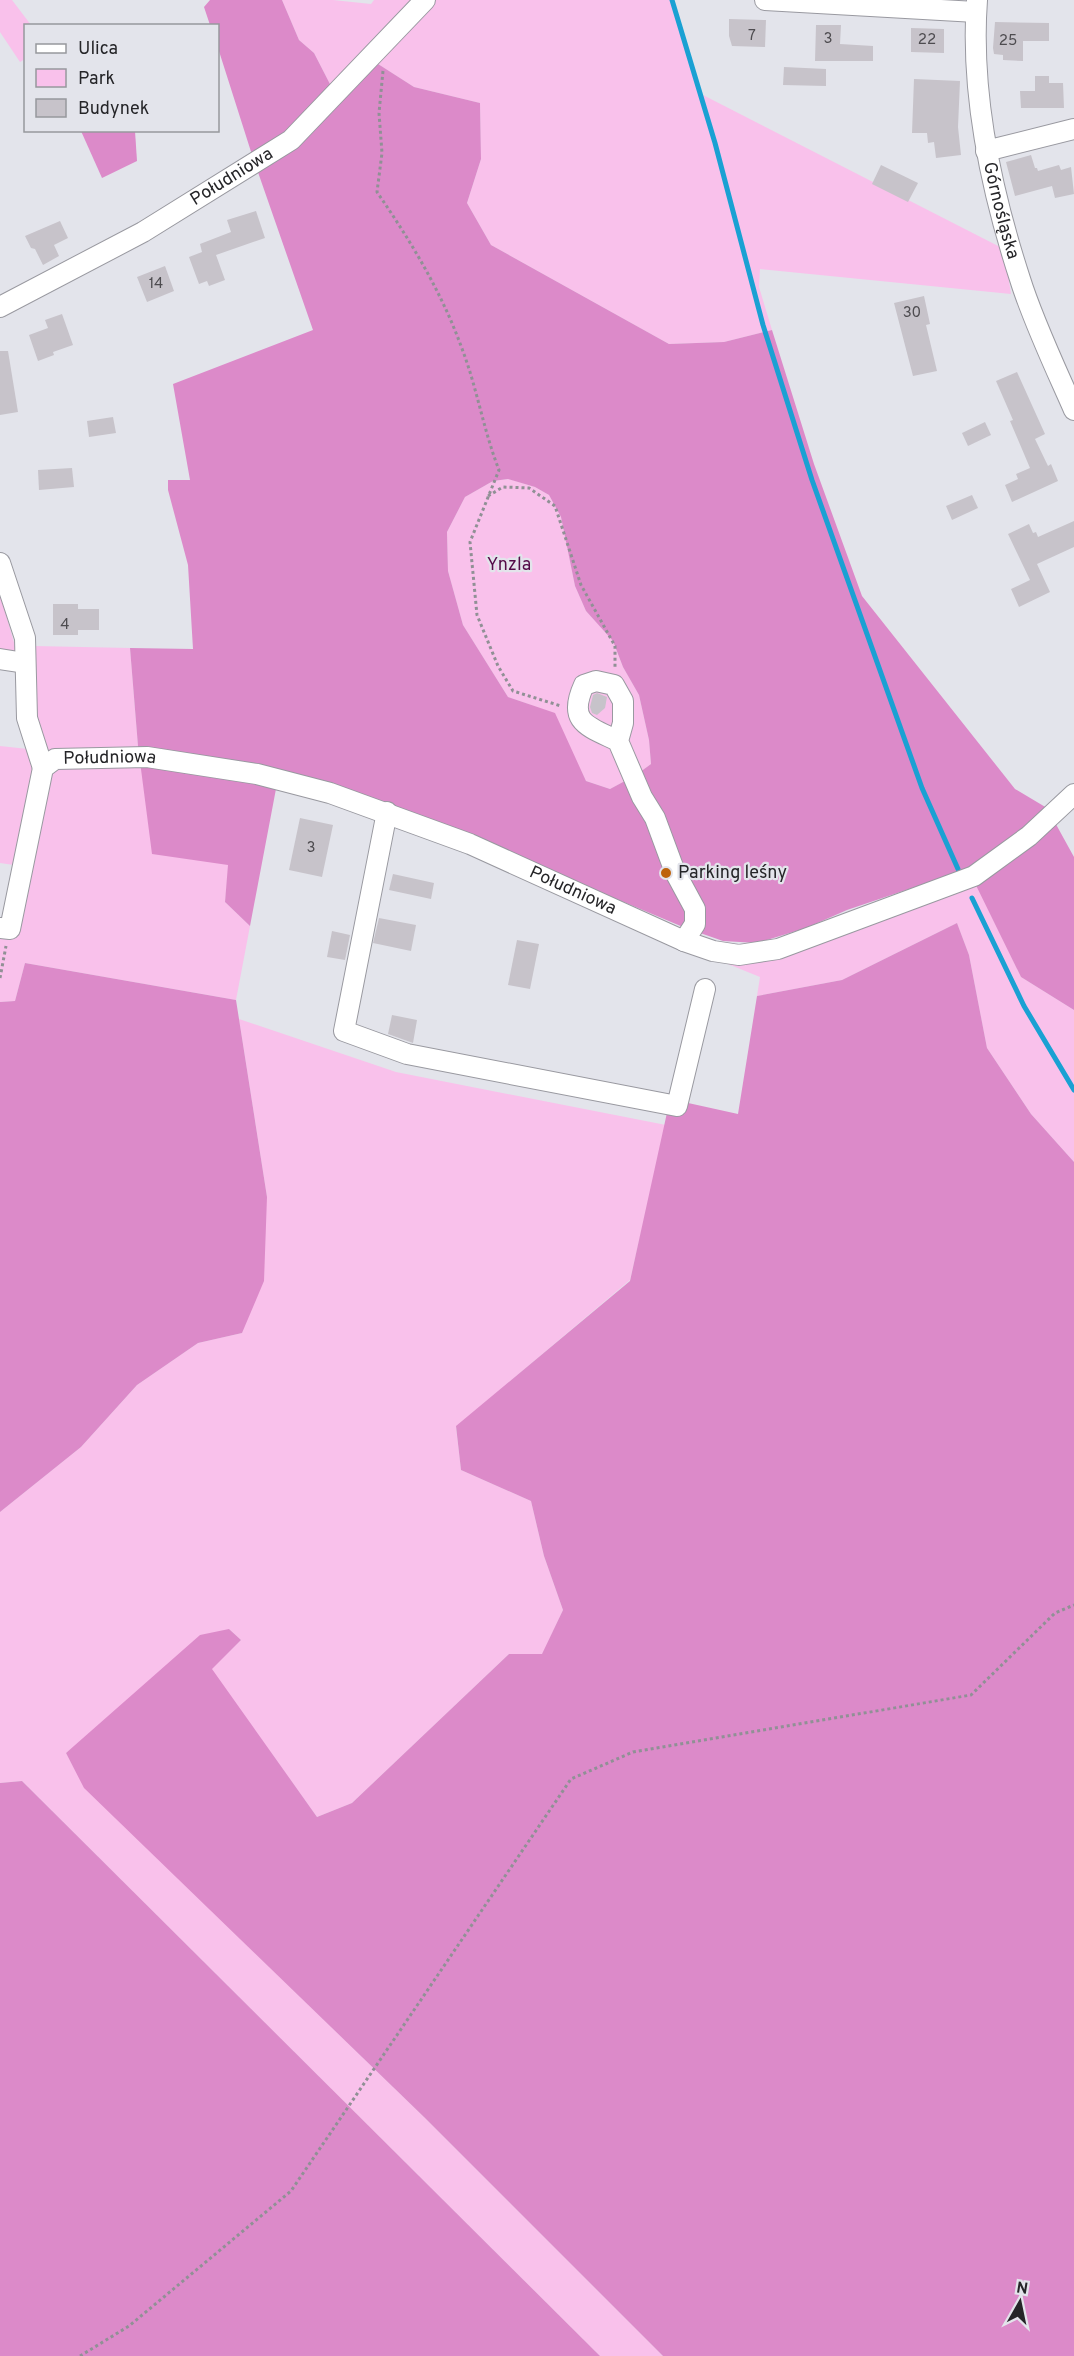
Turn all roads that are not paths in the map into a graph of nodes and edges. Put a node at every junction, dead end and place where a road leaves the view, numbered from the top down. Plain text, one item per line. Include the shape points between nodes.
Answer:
1 (426, 0) edge
2 (765, 0) edge
3 (976, 6) edge
4 (1074, 129) edge
5 (986, 151) junction
6 (0, 307) edge
7 (1066, 371) edge
8 (1074, 410) edge
9 (0, 563) edge
10 (0, 659) edge
11 (26, 663) junction
12 (618, 741) junction
13 (43, 768) junction
14 (1074, 794) edge
15 (387, 812) junction
16 (5, 928) edge
17 (684, 941) junction
18 (705, 989) dead end

1 - 6 street, Południowa via 291,140 143,232
2 - 3 street
3 - 5 street, Górnośląska via 978,87
4 - 5 street
5 - 7 street, Górnośląska via 1020,280
7 - 8 street, Górnośląska
9 - 11 street, Południowa via 25,638
10 - 11 street
11 - 13 street, Południowa via 27,718
12 - 12 street via 623,701 614,685 596,681 584,685 577,712 582,721
12 - 17 street via 695,909 695,924
13 - 15 street, Południowa via 55,759 147,757 257,774
13 - 16 street, Południowa
14 - 17 street, Południowa via 1029,836 974,876 778,949 739,955
15 - 17 street, Południowa via 470,844
15 - 18 street via 344,1030 407,1054 677,1106

